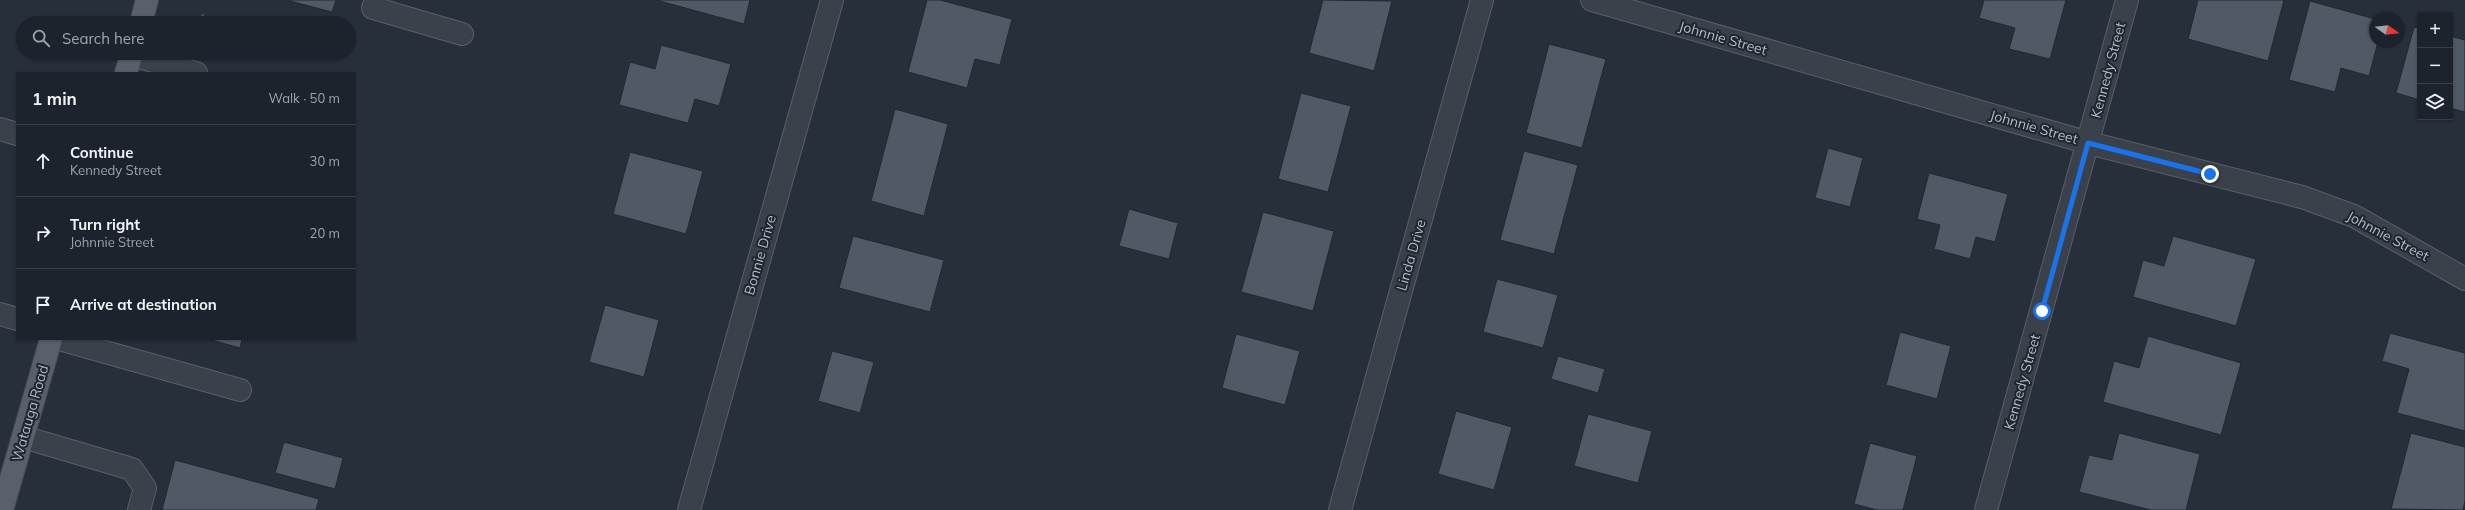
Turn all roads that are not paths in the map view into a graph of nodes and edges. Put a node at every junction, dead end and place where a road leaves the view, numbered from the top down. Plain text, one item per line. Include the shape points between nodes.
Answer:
1 (147, 0) edge
2 (376, 0) edge
3 (832, 0) edge
4 (1482, 0) edge
5 (1592, 0) edge
6 (2127, 0) edge
7 (143, 16) edge
8 (462, 34) dead end
9 (130, 60) edge
10 (191, 72) edge
11 (0, 129) edge
12 (16, 134) edge
13 (2088, 143) junction
14 (2465, 279) edge
15 (0, 314) edge
16 (16, 319) edge
17 (51, 340) edge
18 (63, 340) edge
19 (240, 390) dead end
20 (23, 437) junction
21 (2, 510) edge
22 (139, 510) edge
23 (689, 510) edge
24 (1340, 510) edge
25 (1986, 510) edge

1 - 7 main road
2 - 8 street via 373,8
3 - 23 street, Bonnie Drive
4 - 24 street, Linda Drive
5 - 13 street, Johnnie Street
6 - 13 street, Kennedy Street
9 - 10 street
11 - 12 street
13 - 14 street, Johnnie Street via 2315,202 2354,216
13 - 25 street, Kennedy Street
15 - 16 street
17 - 20 main road, Watauga Road
18 - 19 street
20 - 21 main road, Watauga Road
20 - 22 street via 132,469 145,488

